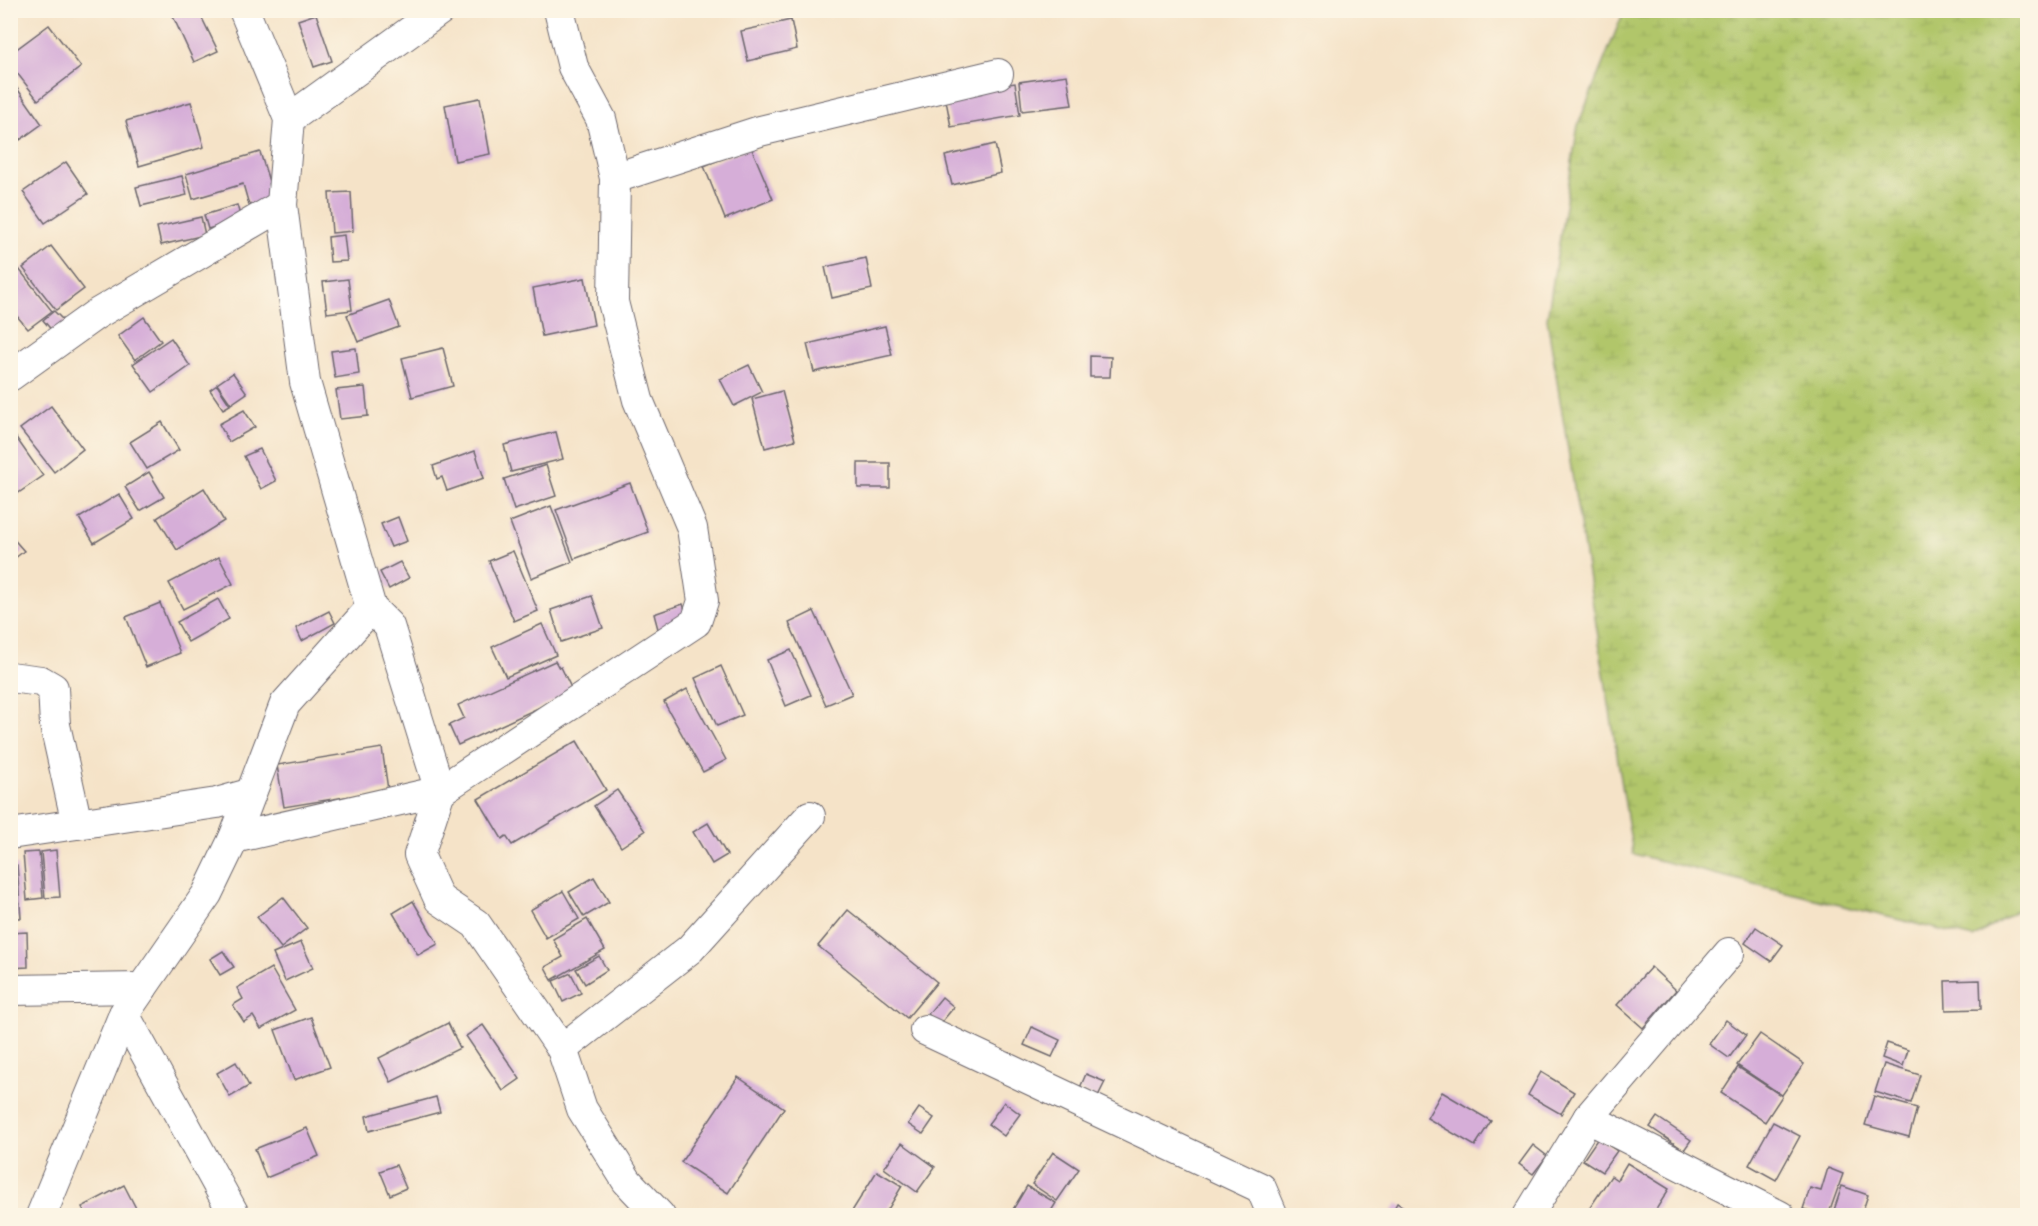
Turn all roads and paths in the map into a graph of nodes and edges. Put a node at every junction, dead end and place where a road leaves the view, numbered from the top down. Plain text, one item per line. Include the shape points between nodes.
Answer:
1 (244, 10) edge
2 (440, 10) edge
3 (560, 10) edge
4 (998, 74) dead end
5 (289, 119) junction
6 (615, 178) junction
7 (282, 205) junction
8 (10, 376) edge
9 (371, 608) junction
10 (10, 677) edge
11 (440, 791) junction
12 (249, 794) junction
13 (810, 816) dead end
14 (77, 824) junction
15 (10, 834) edge
16 (234, 838) junction
17 (1729, 953) dead end
18 (142, 988) junction
19 (10, 990) edge
20 (124, 1014) junction
21 (925, 1030) dead end
22 (562, 1049) junction
23 (1588, 1118) junction
24 (41, 1215) edge
25 (235, 1215) edge
26 (660, 1215) edge
27 (1274, 1215) edge
28 (1528, 1215) edge
29 (1780, 1215) edge

1 - 5 street
2 - 5 street
3 - 6 street via 573,67 601,119
4 - 6 street via 760,131
5 - 7 street
6 - 11 street via 613,302 638,400 692,528 703,601 696,622
7 - 8 street via 95,315
7 - 9 street via 305,382
9 - 11 street via 388,626
9 - 12 street via 285,704
10 - 14 street via 41,681 53,688 56,725
11 - 16 street
11 - 22 street via 419,855 439,899 476,924
12 - 14 street
12 - 16 street
13 - 22 street via 690,949
14 - 15 street
16 - 18 street via 207,894
17 - 23 street
18 - 19 street
18 - 20 street
20 - 24 street
20 - 25 street
21 - 27 street via 1262,1188
22 - 26 street via 582,1109 627,1181
23 - 28 street
23 - 29 street

